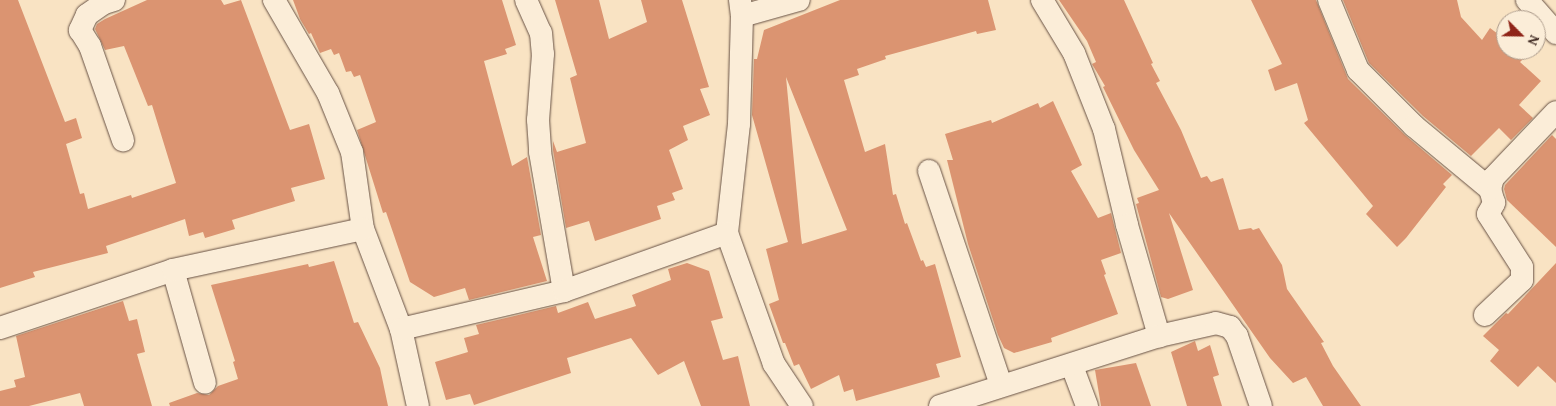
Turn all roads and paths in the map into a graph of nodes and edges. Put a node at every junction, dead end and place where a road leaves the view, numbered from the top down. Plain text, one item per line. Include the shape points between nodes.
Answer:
1 (114, 0) edge
2 (274, 0) edge
3 (526, 0) edge
4 (799, 0) edge
5 (1042, 0) edge
6 (1329, 0) edge
7 (1527, 0) edge
8 (741, 8) edge
9 (1556, 33) edge
10 (1556, 112) edge
11 (124, 140) dead end
12 (929, 171) dead end
13 (1490, 189) junction
14 (363, 229) junction
15 (727, 233) junction
16 (173, 270) junction
17 (564, 292) junction
18 (1485, 316) dead end
19 (0, 328) edge
20 (401, 329) junction
21 (1160, 336) junction
22 (1072, 366) junction
23 (205, 383) dead end
24 (1001, 385) junction
25 (418, 406) edge
26 (802, 406) edge
27 (940, 406) edge
28 (1087, 406) edge
29 (1260, 406) edge

1 - 11 street via 87,15 80,30 90,46
2 - 14 street via 328,93 352,152
3 - 17 street via 541,33 540,152
4 - 8 street
5 - 21 street via 1074,53 1104,129 1127,225
6 - 13 street via 1358,70 1414,126
7 - 9 street
8 - 15 street via 739,124
10 - 13 street via 1493,178
12 - 24 street
13 - 18 street via 1494,203 1488,214 1522,267 1522,280
14 - 16 street
14 - 20 street
15 - 17 street
15 - 26 street via 774,364
16 - 19 street
16 - 23 street
17 - 20 street
20 - 25 street
21 - 22 street
21 - 29 street via 1216,323 1230,328 1237,336
22 - 24 street
22 - 28 street
24 - 27 street

